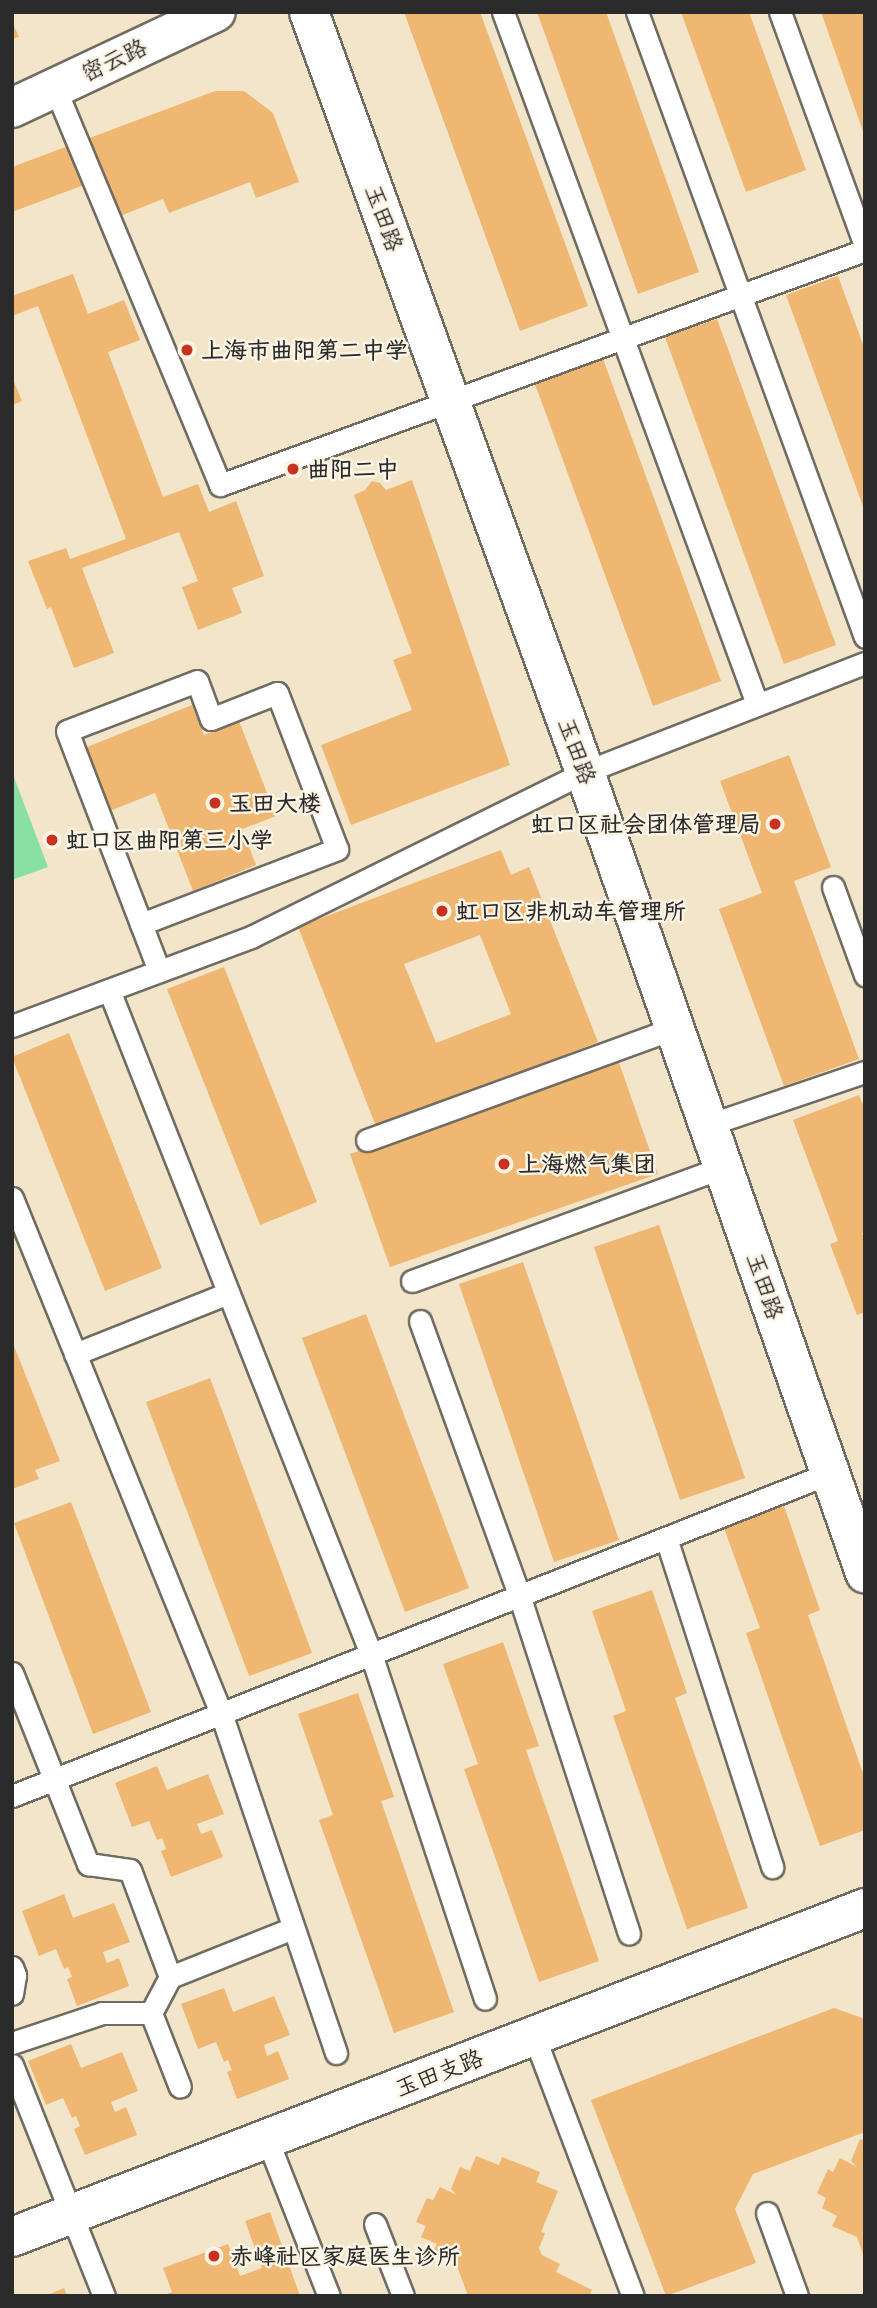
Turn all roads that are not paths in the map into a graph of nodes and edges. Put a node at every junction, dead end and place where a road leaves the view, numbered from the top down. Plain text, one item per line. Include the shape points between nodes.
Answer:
1 (216, 12) edge
2 (309, 12) edge
3 (503, 12) edge
4 (638, 12) edge
5 (780, 12) edge
6 (55, 88) junction
7 (12, 108) edge
8 (865, 248) edge
9 (739, 294) junction
10 (624, 336) junction
11 (450, 400) junction
12 (865, 637) edge
13 (865, 663) edge
14 (757, 704) junction
15 (585, 772) junction
16 (833, 887) dead end
17 (141, 924) junction
18 (159, 971) junction
19 (865, 975) edge
20 (109, 990) junction
21 (12, 1026) edge
22 (674, 1028) junction
23 (865, 1072) edge
24 (708, 1125) junction
25 (368, 1140) dead end
26 (723, 1167) junction
27 (12, 1198) edge
28 (412, 1280) dead end
29 (228, 1293) junction
30 (421, 1321) dead end
31 (75, 1354) junction
32 (830, 1473) junction
33 (666, 1538) junction
34 (865, 1573) edge
35 (519, 1595) junction
36 (371, 1654) junction
37 (12, 1673) edge
38 (220, 1713) junction
39 (54, 1780) junction
40 (12, 1796) edge
41 (772, 1867) dead end
42 (865, 1908) edge
43 (293, 1928) junction
44 (629, 1934) dead end
45 (12, 1967) edge
46 (170, 1977) junction
47 (12, 1994) edge
48 (485, 1999) dead end
49 (151, 2012) junction
50 (534, 2036) junction
51 (12, 2043) edge
52 (336, 2053) dead end
53 (12, 2065) edge
54 (180, 2087) dead end
55 (267, 2138) junction
56 (767, 2213) dead end
57 (73, 2214) junction
58 (375, 2224) dead end
59 (12, 2238) edge
60 (104, 2296) edge
61 (328, 2296) edge
62 (403, 2296) edge
63 (633, 2296) edge
64 (797, 2296) edge

1 - 6 street, 密云路
2 - 11 street, 玉田路
3 - 10 lane
4 - 9 lane
5 - 8 lane
6 - 7 street, 密云路
6 - 11 lane via 220,485
8 - 9 lane
9 - 10 lane
9 - 12 lane
10 - 11 lane
10 - 14 lane
11 - 15 street, 玉田路
13 - 14 lane
14 - 15 lane
15 - 18 lane via 251,937
15 - 22 street, 玉田路
16 - 19 lane
17 - 17 lane via 67,730 197,681 211,719 277,693 337,849
17 - 18 lane
18 - 20 lane
20 - 21 lane
20 - 29 lane
22 - 24 street, 玉田路
22 - 25 lane
23 - 24 lane
24 - 26 street, 玉田路
26 - 28 lane
26 - 32 street, 玉田路
27 - 31 lane
29 - 31 lane
29 - 36 lane
30 - 35 lane
31 - 38 lane
32 - 33 lane
32 - 34 street, 玉田路
33 - 35 lane
33 - 41 lane
35 - 36 lane
35 - 44 lane
36 - 38 lane
36 - 48 lane
37 - 39 lane
38 - 39 lane
38 - 43 lane
39 - 40 lane
39 - 46 lane via 88,1864 130,1870
42 - 50 street, 玉田支路
43 - 46 lane
43 - 52 lane
45 - 47 lane
46 - 49 lane
49 - 51 lane via 102,2013
49 - 54 lane
50 - 55 street, 玉田支路
50 - 63 lane
53 - 57 lane
55 - 57 street, 玉田支路
55 - 61 lane
56 - 64 lane
57 - 59 street, 玉田支路
57 - 60 lane
58 - 62 lane

